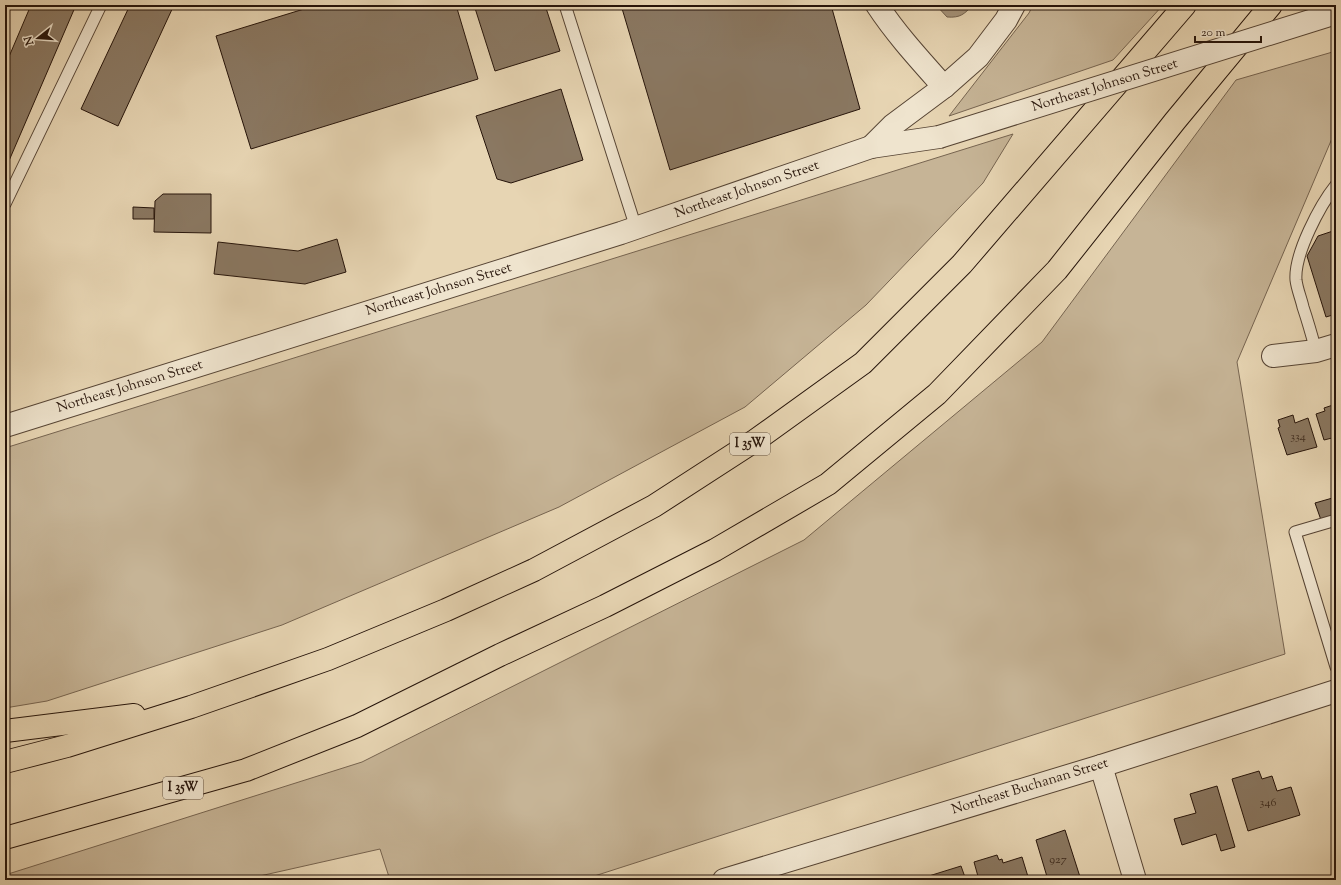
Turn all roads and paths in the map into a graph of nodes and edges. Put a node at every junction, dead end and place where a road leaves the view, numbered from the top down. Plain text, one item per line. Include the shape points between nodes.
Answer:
1 (101, 5) edge
2 (565, 5) edge
3 (877, 5) edge
4 (1014, 5) edge
5 (1185, 5) edge
6 (1270, 5) edge
7 (1336, 13) edge
8 (944, 86) junction
9 (871, 147) junction
10 (1336, 185) edge
11 (5, 204) edge
12 (636, 228) junction
13 (1326, 348) edge
14 (1273, 356) dead end
15 (5, 426) edge
16 (1336, 520) edge
17 (1336, 667) edge
18 (1336, 691) edge
19 (191, 708) junction
20 (5, 731) edge
21 (5, 762) edge
22 (1101, 766) junction
23 (5, 838) edge
24 (724, 880) edge
25 (1135, 880) edge

1 - 11 lane
2 - 12 lane
3 - 8 street via 912,51
4 - 8 street, Northeast Johnson Street via 978,57
5 - 19 highway, I 35W via 962,264 863,363 756,440 654,506 534,570 328,659
6 - 23 highway, I 35W via 1057,270 937,394 828,484 715,550 357,726 246,770
7 - 9 street, Northeast Johnson Street, bridge via 939,137
8 - 9 street, Northeast Johnson Street via 893,125
9 - 12 street, Northeast Johnson Street
10 - 13 lane via 1327,196 1301,250 1296,280
12 - 15 street, Northeast Johnson Street
13 - 14 street
16 - 17 lane via 1296,532
18 - 22 street, Northeast Buchanan Street
19 - 20 highway
19 - 21 highway, I 35W
22 - 24 street, Northeast Buchanan Street
22 - 25 street

